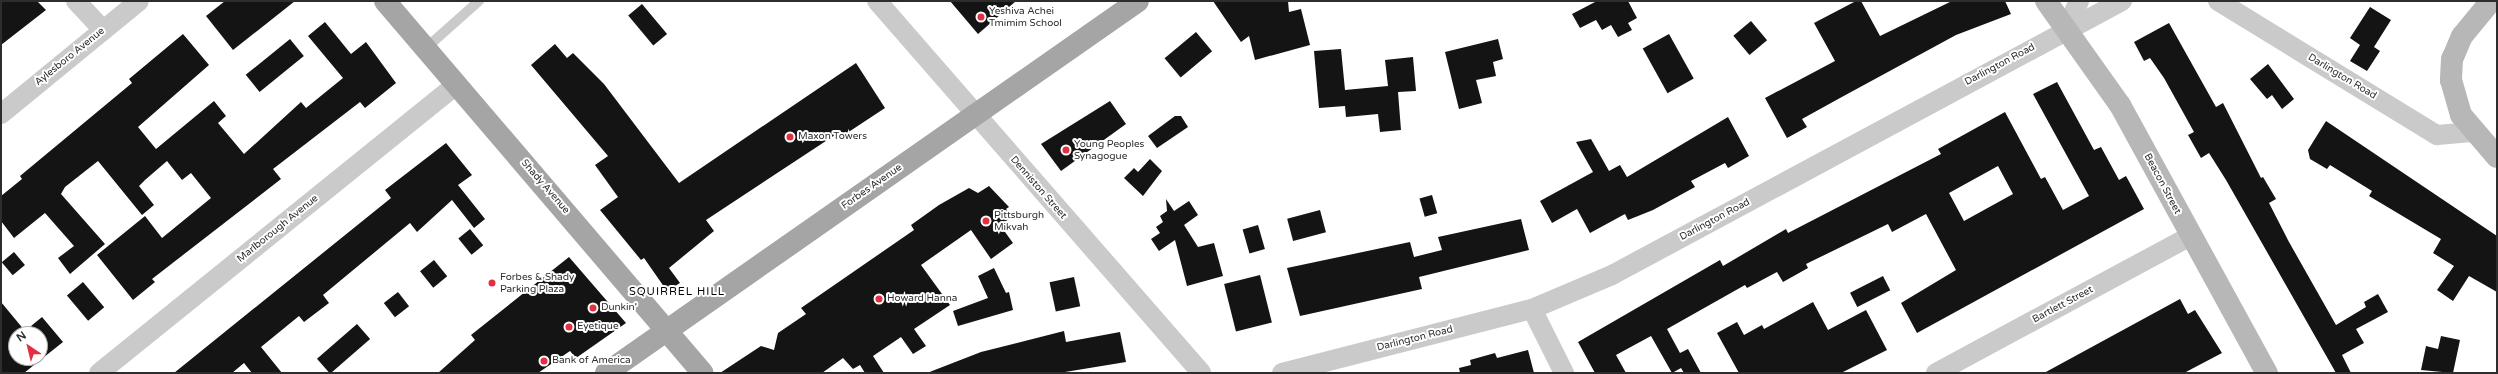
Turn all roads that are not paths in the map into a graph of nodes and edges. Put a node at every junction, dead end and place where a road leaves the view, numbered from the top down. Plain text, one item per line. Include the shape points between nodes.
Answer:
1 (76, 1) edge
2 (139, 1) edge
3 (386, 1) edge
4 (479, 1) edge
5 (876, 1) edge
6 (1138, 1) edge
7 (2046, 1) edge
8 (2079, 1) edge
9 (2122, 1) edge
10 (2218, 1) edge
11 (2492, 1) edge
12 (2066, 29) junction
13 (103, 30) junction
14 (426, 48) junction
15 (457, 84) junction
16 (1, 114) edge
17 (974, 115) junction
18 (2472, 132) junction
19 (2497, 156) edge
20 (2190, 236) junction
21 (1532, 309) junction
22 (667, 331) junction
23 (99, 373) edge
24 (606, 373) edge
25 (703, 373) edge
26 (1201, 373) edge
27 (1282, 373) edge
28 (1564, 373) edge
29 (1936, 373) edge
30 (2267, 373) edge

1 - 13 street
2 - 13 street, Aylesboro Avenue
3 - 14 main road, Shady Avenue
4 - 14 lane
5 - 17 street, Denniston Street
6 - 17 main road, Forbes Avenue
7 - 12 main road, Beacon Street
8 - 12 street
9 - 12 street, Darlington Road
10 - 18 street, Darlington Road via 2437,135
11 - 18 main road via 2462,36 2452,58 2451,80 2455,98
12 - 20 main road, Beacon Street via 2120,105
12 - 21 street, Darlington Road via 1612,275
13 - 16 street, Aylesboro Avenue
14 - 15 main road, Shady Avenue
15 - 22 main road, Shady Avenue
15 - 23 street, Marlborough Avenue
17 - 22 main road, Forbes Avenue
17 - 26 street, Denniston Street
18 - 19 main road
20 - 29 street, Bartlett Street
20 - 30 main road, Beacon Street
21 - 27 street, Darlington Road
21 - 28 street
22 - 24 main road, Forbes Avenue
22 - 25 main road, Shady Avenue

